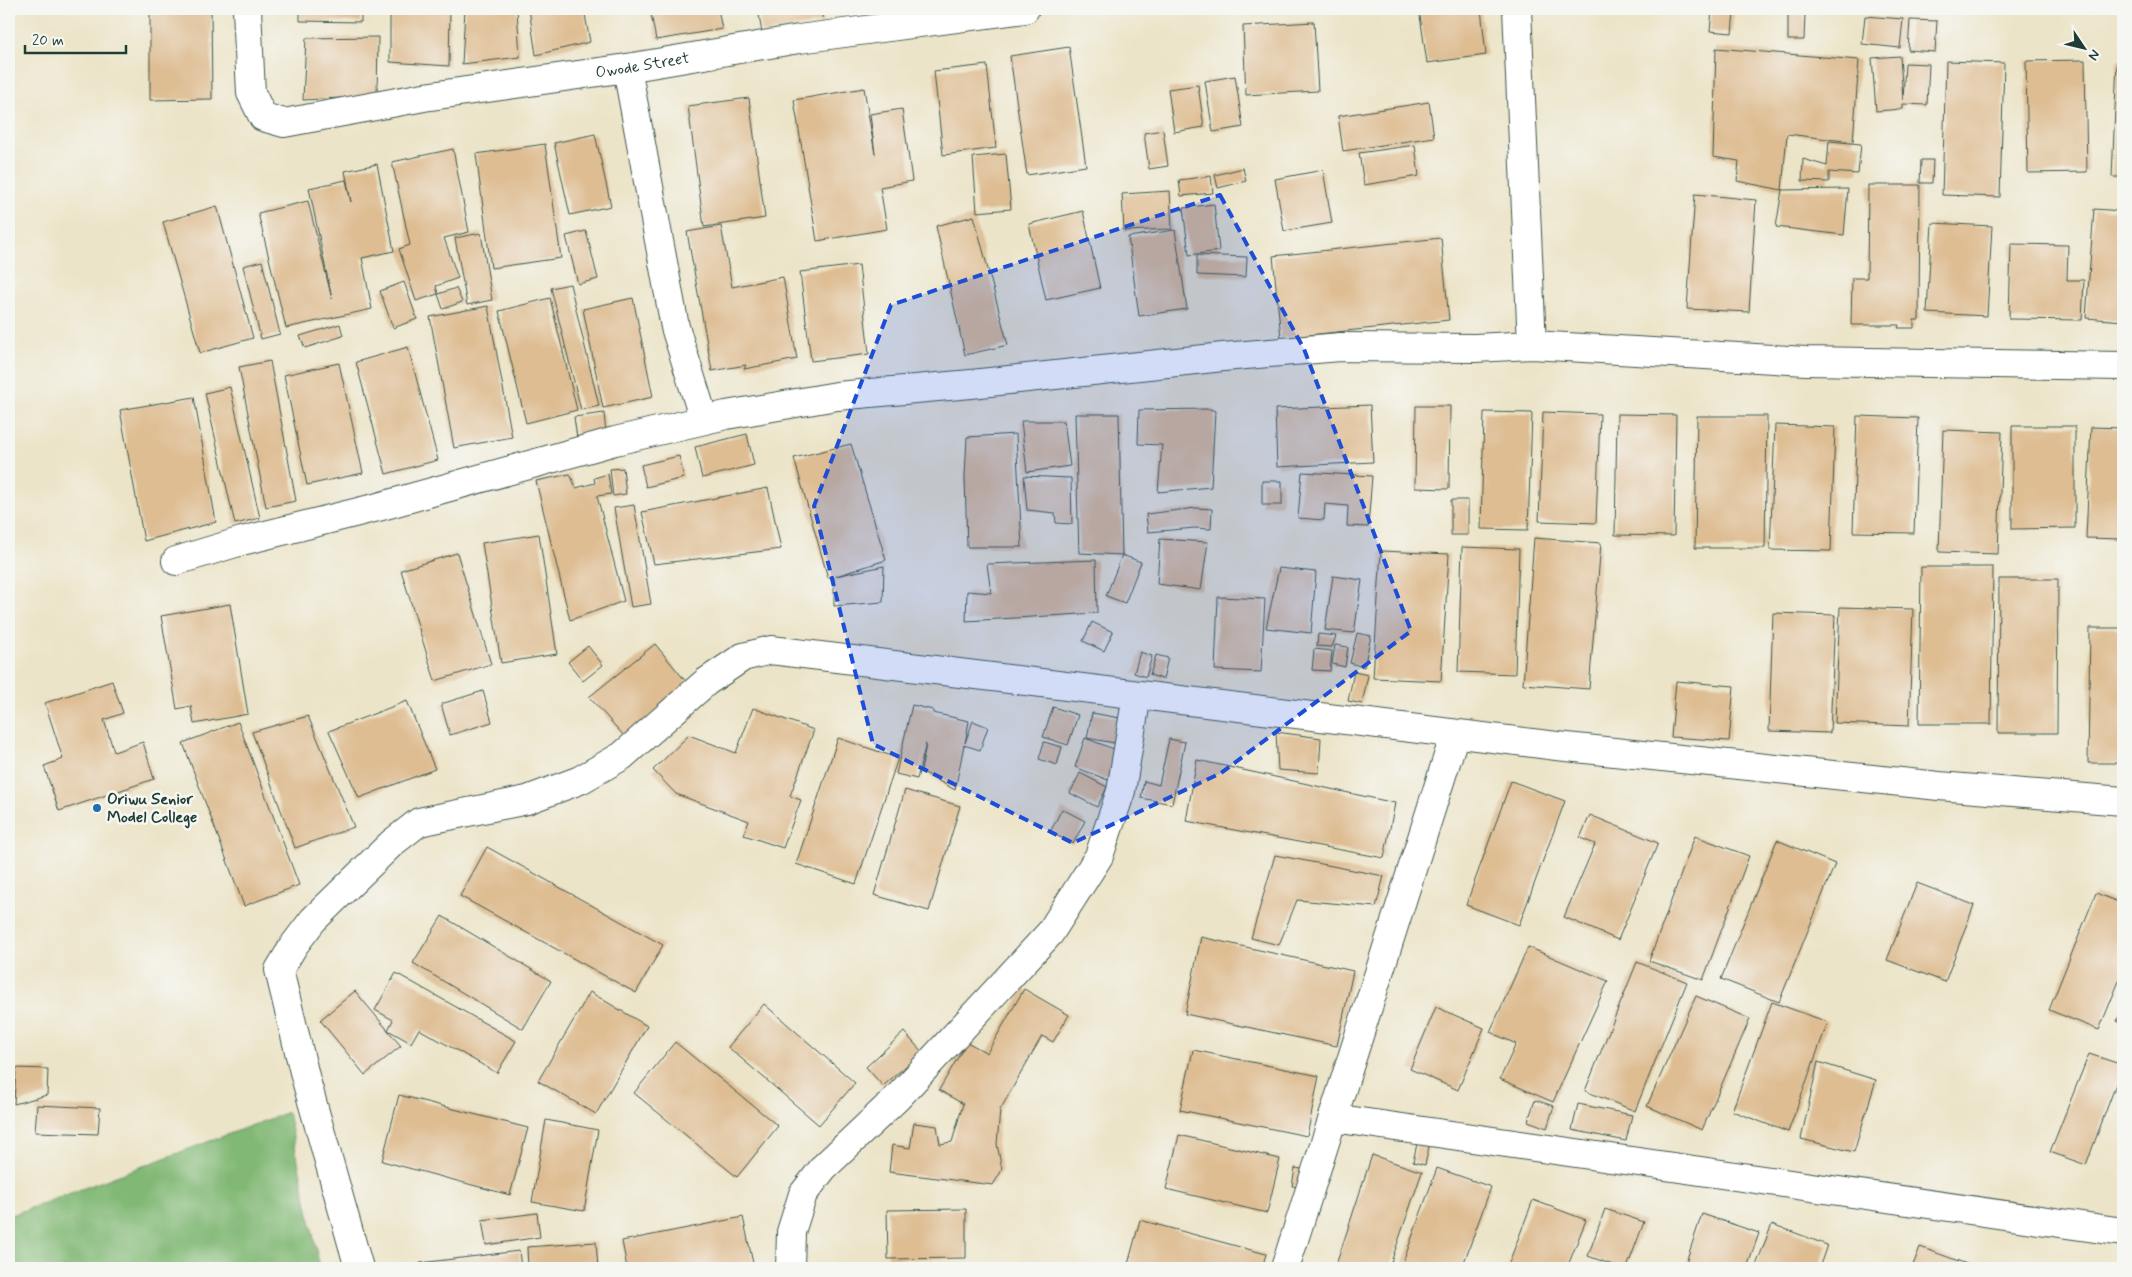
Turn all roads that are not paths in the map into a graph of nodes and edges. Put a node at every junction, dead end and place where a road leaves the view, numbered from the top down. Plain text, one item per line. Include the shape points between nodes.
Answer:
1 (247, 9) edge
2 (1025, 9) edge
3 (1517, 9) edge
4 (627, 68) junction
5 (1532, 346) junction
6 (2123, 366) edge
7 (704, 420) junction
8 (176, 561) dead end
9 (1137, 695) junction
10 (1455, 734) junction
11 (2123, 801) edge
12 (1333, 1118) junction
13 (2123, 1232) edge
14 (360, 1268) edge
15 (790, 1268) edge
16 (1285, 1268) edge

1 - 4 street, Owode Street via 251,92 263,117 284,123 424,97
2 - 4 street, Owode Street via 799,39
3 - 5 street
4 - 7 street via 675,327
5 - 6 street via 1806,361
5 - 7 street via 1340,347 1223,357 837,396
7 - 8 street via 614,441
9 - 10 street
9 - 14 street via 771,650 743,657 706,682 622,756 580,780 527,800 419,822 386,849 313,920 279,970 306,1080
9 - 15 street via 1121,790 1099,856 1050,933 898,1097 824,1167 803,1194 791,1232
10 - 11 street via 1939,786
10 - 12 street
12 - 13 street
12 - 16 street

